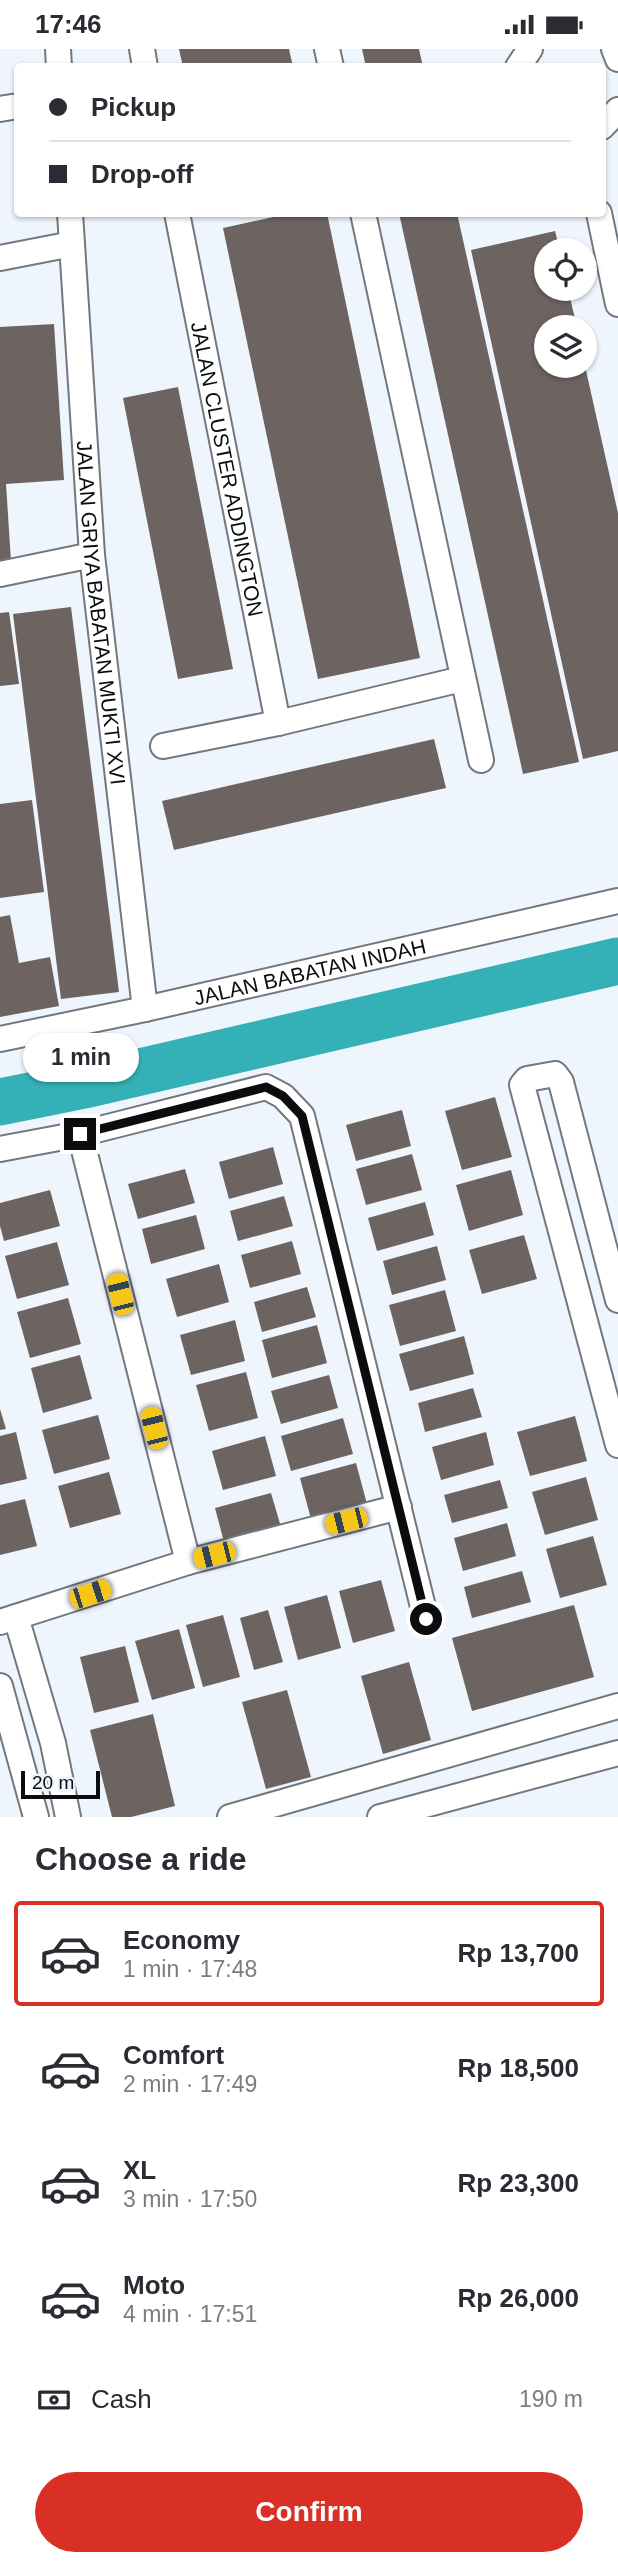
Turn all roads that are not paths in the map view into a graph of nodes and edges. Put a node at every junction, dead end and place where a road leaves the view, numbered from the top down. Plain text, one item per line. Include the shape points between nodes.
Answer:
1 (614, 49) edge
2 (618, 59) edge
3 (618, 110) edge
4 (606, 125) edge
5 (70, 217) edge
6 (178, 217) edge
7 (364, 217) edge
8 (600, 217) edge
9 (72, 244) junction
10 (0, 258) edge
11 (618, 304) edge
12 (92, 555) junction
13 (0, 574) edge
14 (462, 679) junction
15 (278, 723) junction
16 (163, 746) dead end
17 (481, 760) dead end
18 (618, 901) edge
19 (145, 1009) junction
20 (0, 1039) edge
21 (80, 1134) junction
22 (0, 1149) edge
23 (618, 1300) edge
24 (608, 1365) edge
25 (618, 1445) edge
26 (399, 1507) junction
27 (188, 1562) junction
28 (426, 1619) dead end
29 (8, 1620) edge
30 (0, 1685) edge
31 (618, 1706) edge
32 (618, 1753) edge
33 (36, 1817) edge
34 (68, 1817) edge
35 (230, 1817) edge
36 (380, 1817) edge

1 - 2 street
3 - 4 street
5 - 9 street, JALAN GRIYA BABATAN MUKTI XVI
6 - 15 street, JALAN CLUSTER ADDINGTON
7 - 14 street
8 - 11 street
9 - 10 street
9 - 12 street, JALAN GRIYA BABATAN MUKTI XVI
12 - 13 street
12 - 19 street, JALAN GRIYA BABATAN MUKTI XVI
14 - 15 street
14 - 17 street
15 - 16 street
18 - 19 street, JALAN BABATAN INDAH
19 - 20 street, JALAN BABATAN INDAH
21 - 22 street
21 - 26 street via 266,1087 283,1096 302,1116
21 - 27 street
23 - 24 street via 561,1082 555,1074 527,1079 522,1085
24 - 25 street
26 - 27 street
26 - 28 street
27 - 29 street
29 - 34 street via 52,1743
30 - 33 street
31 - 35 street
32 - 36 street

